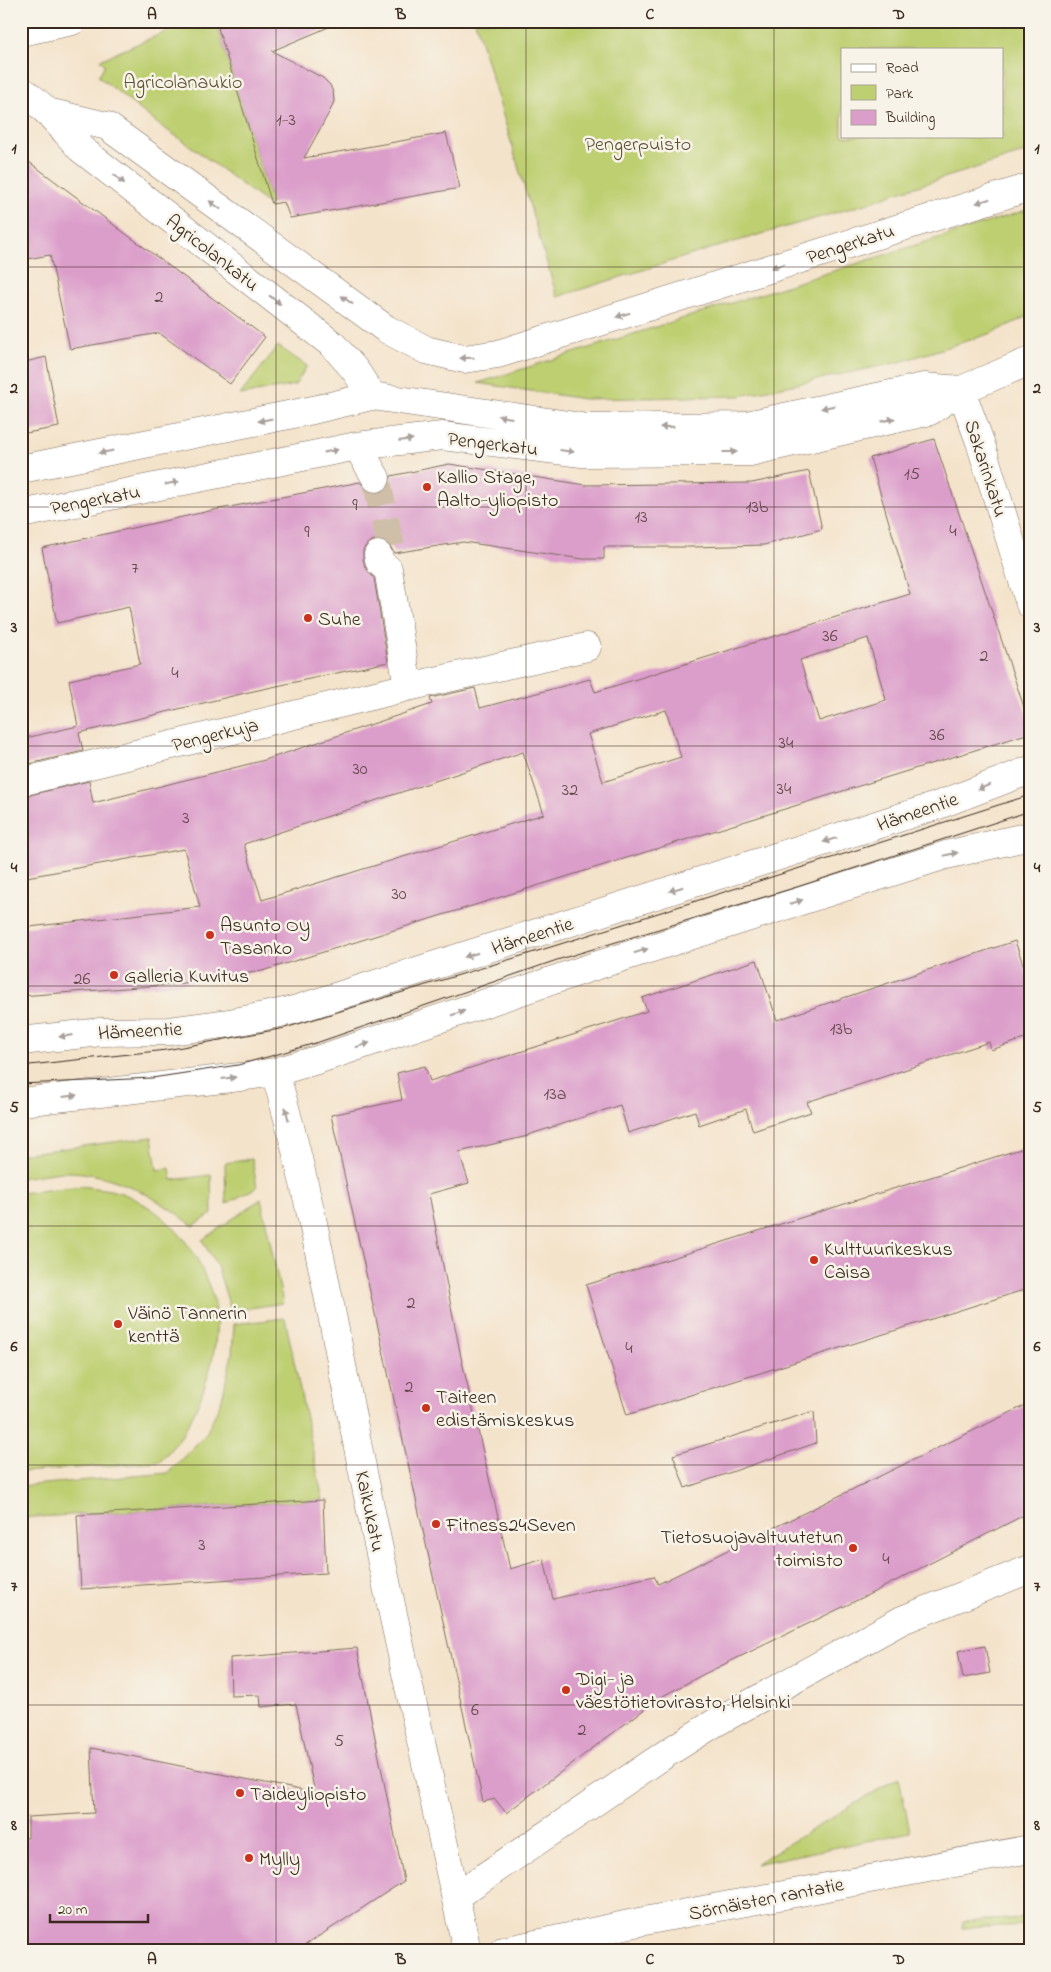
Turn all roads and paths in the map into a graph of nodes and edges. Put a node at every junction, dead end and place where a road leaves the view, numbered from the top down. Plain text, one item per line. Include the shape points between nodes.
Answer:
1 (72, 21) edge
2 (21, 32) edge
3 (21, 90) edge
4 (48, 112) junction
5 (1030, 187) edge
6 (386, 329) joint
7 (1030, 360) edge
8 (962, 390) junction
9 (372, 396) junction
10 (358, 446) junction
11 (21, 469) edge
12 (369, 480) tunnel mouth
13 (21, 514) edge
14 (386, 559) tunnel mouth
15 (1030, 604) edge
16 (587, 647) dead end
17 (408, 687) junction
18 (1030, 770) edge
19 (21, 782) edge
20 (1030, 836) edge
21 (21, 1041) edge
22 (275, 1072) junction
23 (21, 1102) edge
24 (1030, 1569) edge
25 (1030, 1849) edge
26 (456, 1896) junction
27 (467, 1951) edge
28 (503, 1951) edge

1 - 2 street
3 - 4 street, Agricolankatu
6 -> 4 street, Agricolankatu via 107,126
4 -> 9 street, Agricolankatu via 81,149 334,345
5 -> 6 street, Pengerkatu via 498,354 464,359 426,350
7 - 8 street, Pengerkatu
8 -> 9 street, Pengerkatu via 924,386 742,426 588,428
10 -> 8 street, Pengerkatu via 442,436 582,453 750,452 930,411
8 - 15 street, Sakarinkatu
9 -> 11 street, Pengerkatu
10 - 12 street
13 -> 10 street, Pengerkatu
14 - 17 street
16 - 17 street, Pengerkuja
17 - 19 street, Pengerkuja
18 -> 21 street, Hämeentie via 936,806 294,1010 169,1031 101,1032
22 -> 20 street via 946,855
23 -> 22 street
26 -> 22 street, Kaikukatu via 387,1587 320,1258
24 - 26 street via 902,1620 720,1720
25 - 28 street, Sörnäisten rantatie via 649,1920
26 - 27 street, Kaikukatu

